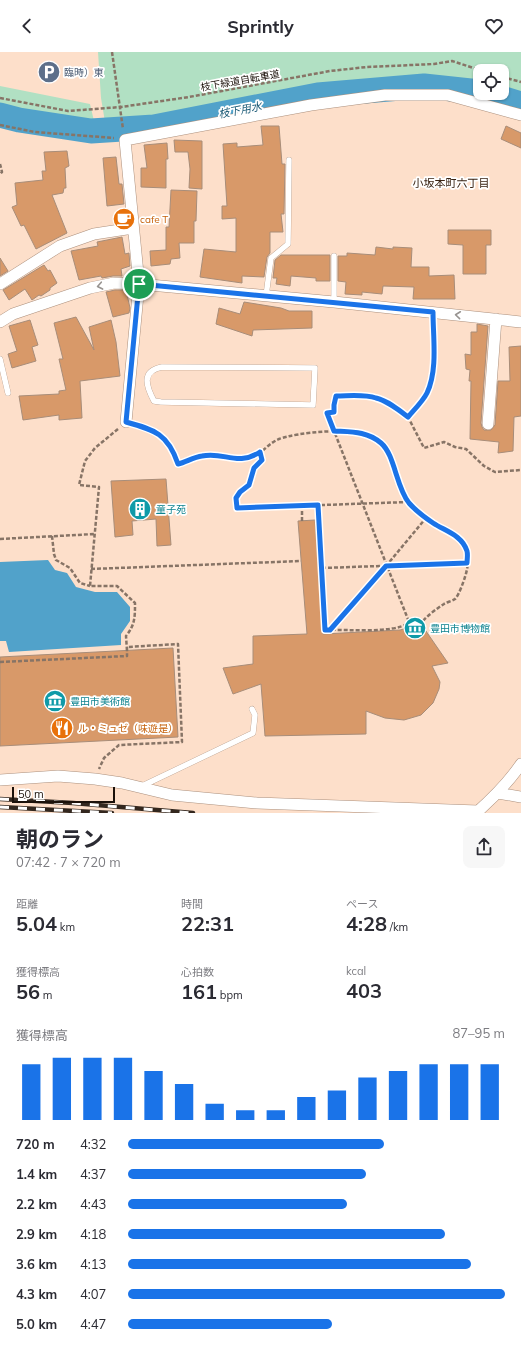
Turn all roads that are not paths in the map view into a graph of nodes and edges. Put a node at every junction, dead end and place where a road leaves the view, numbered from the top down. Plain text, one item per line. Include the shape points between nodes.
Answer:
1 (521, 115) edge
2 (289, 160) dead end
3 (133, 228) junction
4 (334, 256) dead end
5 (0, 284) edge
6 (139, 284) junction
7 (266, 296) junction
8 (334, 302) junction
9 (496, 319) junction
10 (0, 322) edge
11 (521, 322) edge
12 (0, 359) edge
13 (8, 393) dead end
14 (313, 405) joint
15 (126, 422) road end
16 (488, 424) dead end
17 (252, 710) dead end
18 (521, 764) edge
19 (0, 780) edge
20 (140, 787) junction
21 (498, 793) junction
22 (521, 797) edge
23 (477, 812) edge

1 - 3 street via 448,95 385,95 310,105 125,140
2 - 7 lane via 288,244 271,258
3 - 5 street via 94,234 60,246
3 - 6 street
4 - 8 lane
6 - 7 street
6 -> 10 street via 114,283 90,288 14,314
6 - 15 street
7 - 8 street
9 -> 8 street
9 - 11 street
9 - 16 street
12 - 13 lane
14 - 14 lane via 154,401 147,384 148,375 155,368 162,367 315,368
17 - 20 lane via 255,715 253,733
18 - 21 street
19 - 20 street via 58,776
20 - 23 street via 172,795 257,803
21 - 22 street
21 - 23 street

